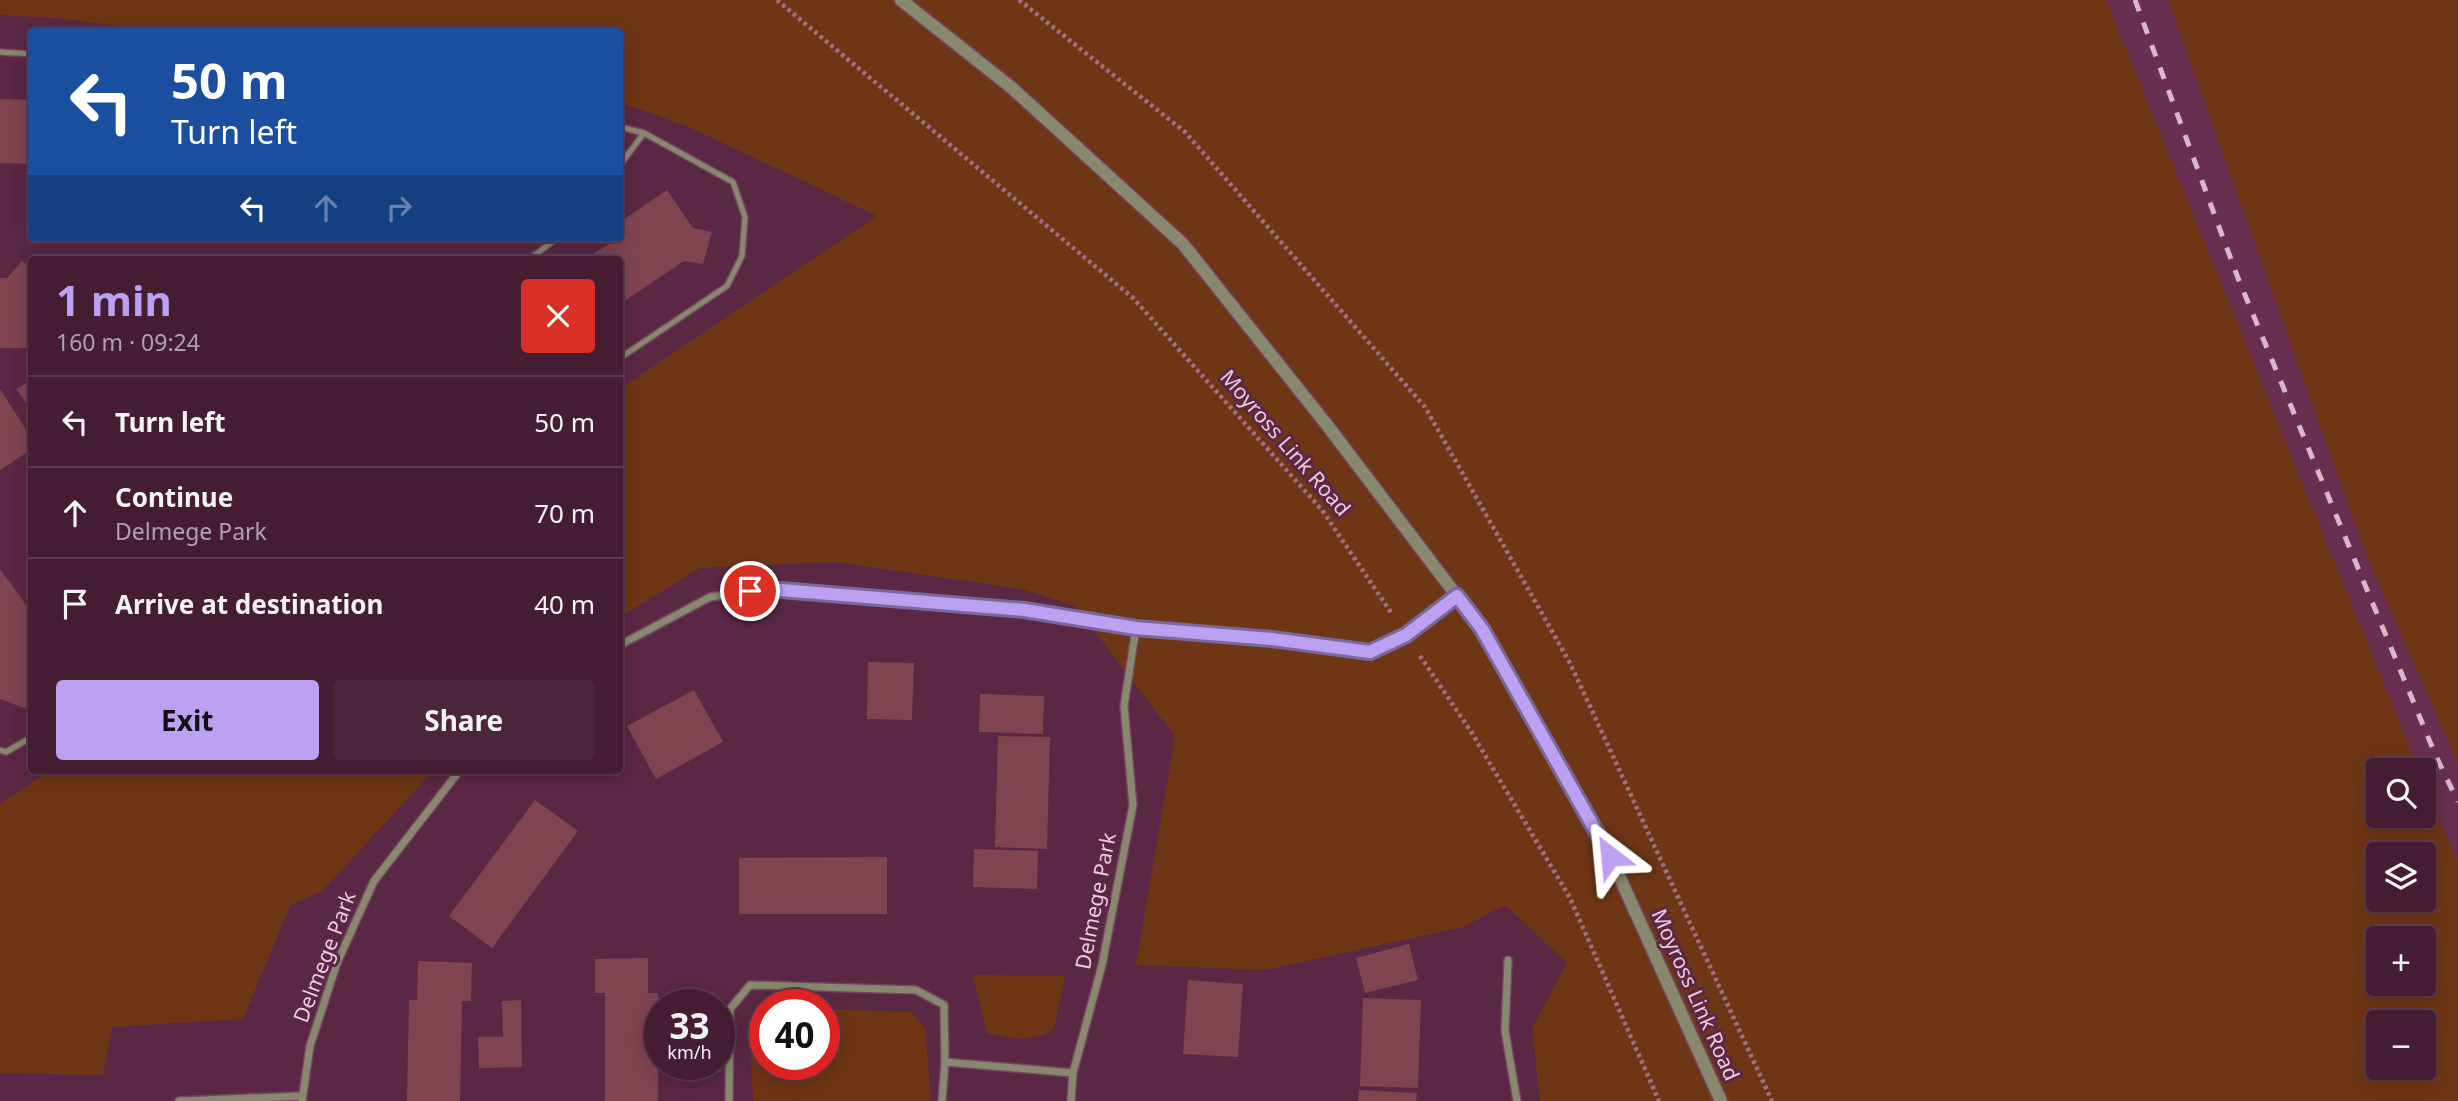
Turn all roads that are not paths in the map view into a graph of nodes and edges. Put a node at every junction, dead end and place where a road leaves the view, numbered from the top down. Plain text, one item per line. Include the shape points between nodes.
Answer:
1 (901, 0) edge
2 (0, 52) edge
3 (28, 54) edge
4 (623, 128) edge
5 (644, 133) junction
6 (623, 161) edge
7 (552, 242) edge
8 (534, 256) edge
9 (623, 356) edge
10 (1457, 596) junction
11 (1136, 628) junction
12 (623, 643) edge
13 (28, 739) edge
14 (0, 750) edge
15 (457, 774) edge
16 (1508, 960) dead end
17 (945, 1062) junction
18 (1073, 1073) junction
19 (302, 1098) edge
20 (179, 1101) edge
21 (729, 1101) edge
22 (942, 1101) edge
23 (1071, 1101) edge
24 (1517, 1101) edge
25 (1721, 1101) edge

1 - 10 street, Moyross Link Road via 1012,88 1183,244
2 - 3 lane
4 - 5 lane
5 - 6 lane
5 - 9 lane via 733,182 745,217 742,257 727,286
7 - 8 lane
10 - 11 street via 1406,635 1370,652
10 - 25 street, Moyross Link Road via 1482,629 1610,856
11 - 12 street via 1024,610 769,589 710,597
11 - 18 street, Delmege Park via 1124,706 1133,805 1102,965
13 - 14 lane via 6,752
15 - 19 street, Delmege Park via 374,881 337,963 310,1046
16 - 24 street via 1504,1031
17 - 18 street
17 - 21 street via 944,1005 916,990 750,985 730,1009
17 - 22 street
18 - 23 street, Delmege Park
19 - 20 street

